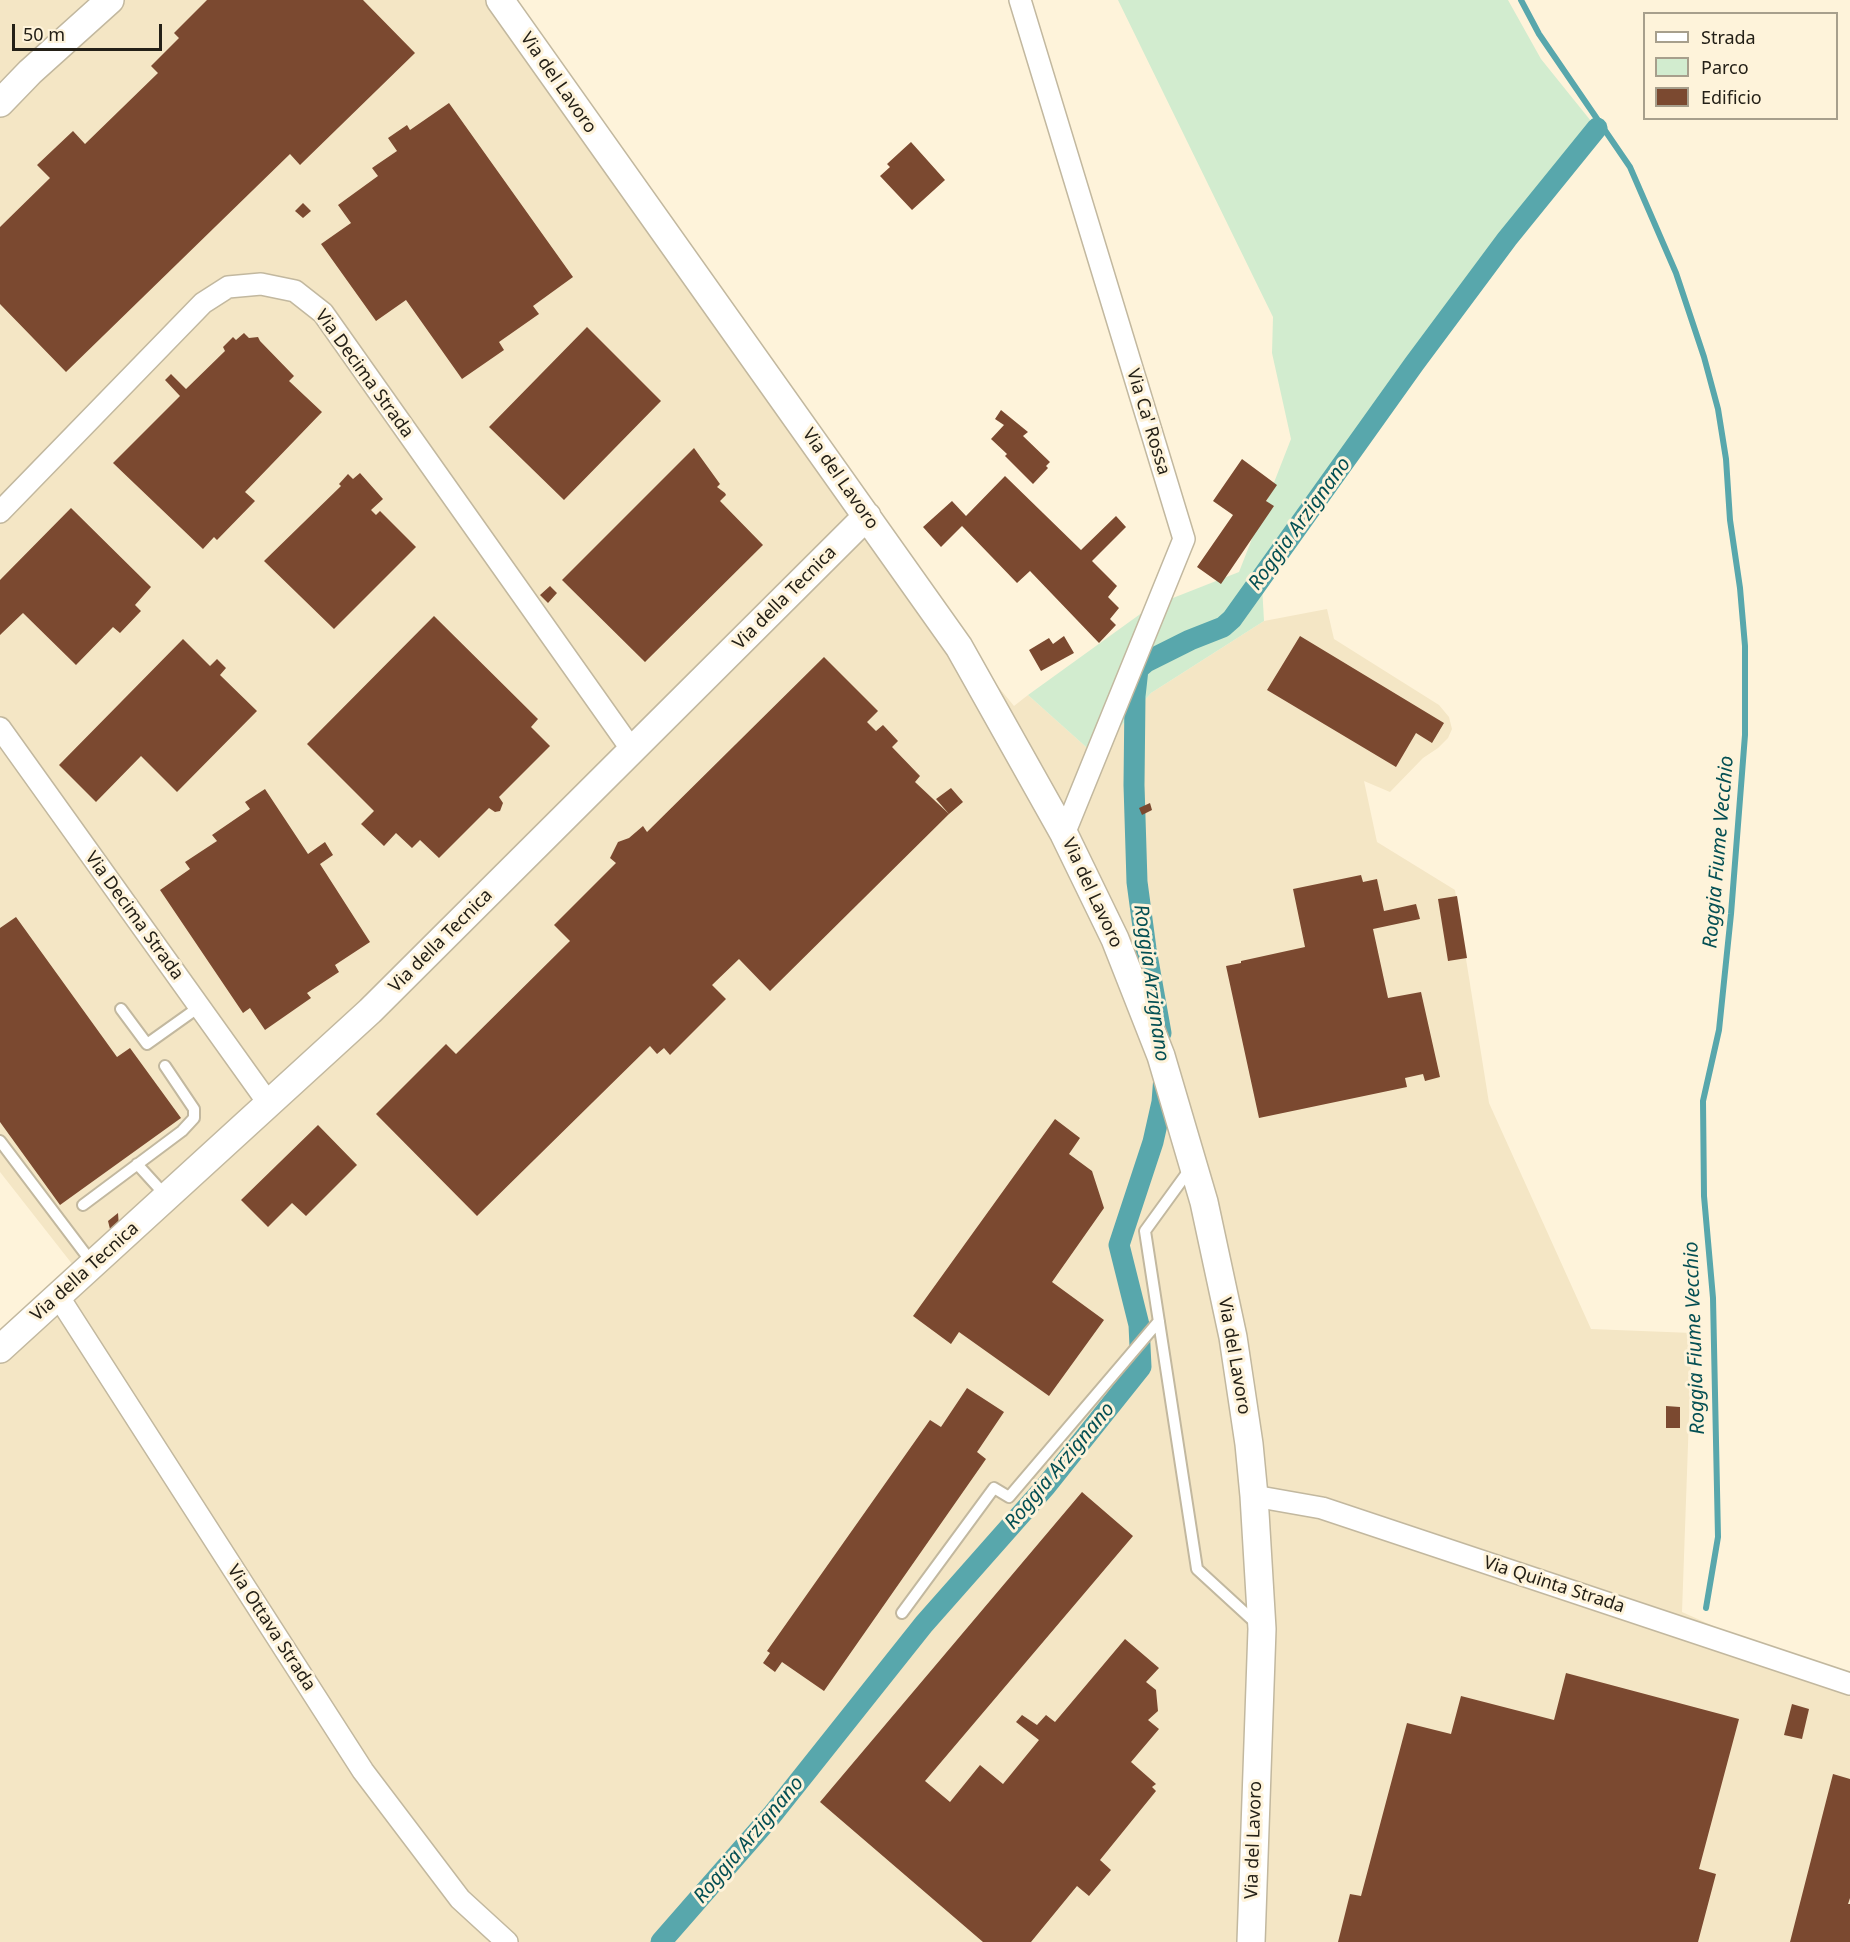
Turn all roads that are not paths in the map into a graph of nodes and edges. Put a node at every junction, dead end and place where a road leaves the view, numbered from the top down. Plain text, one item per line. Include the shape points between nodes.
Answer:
1 (110, 0) edge
2 (500, 0) edge
3 (1020, 0) edge
4 (0, 103) edge
5 (0, 513) edge
6 (867, 516) junction
7 (0, 728) edge
8 (632, 750) junction
9 (1065, 834) junction
10 (199, 1007) junction
11 (121, 1009) dead end
12 (165, 1066) dead end
13 (269, 1104) junction
14 (0, 1141) edge
15 (137, 1164) junction
16 (1193, 1166) junction
17 (167, 1197) junction
18 (83, 1205) dead end
19 (93, 1264) junction
20 (58, 1296) junction
21 (1159, 1321) junction
22 (0, 1349) edge
23 (1254, 1496) junction
24 (902, 1613) dead end
25 (1262, 1629) junction
26 (1850, 1684) edge
27 (507, 1942) edge
28 (1251, 1942) edge

1 - 4 street
2 - 6 street, Via del Lavoro
3 - 9 street, Via Ca' Rossa via 1184,539
5 - 8 street, Via Decima Strada via 203,303 228,287 261,284 295,291 323,313
6 - 8 street, Via della Tecnica
6 - 9 street, Via del Lavoro via 959,647
7 - 10 street, Via Decima Strada
8 - 13 street, Via della Tecnica via 370,1011
9 - 16 street, Via del Lavoro via 1115,939 1161,1056
10 - 11 lane via 147,1044
10 - 13 street, Via Decima Strada
12 - 15 lane via 194,1109 194,1118
13 - 17 street, Via della Tecnica
14 - 19 lane
15 - 17 lane
15 - 18 lane
16 - 21 lane via 1145,1231
16 - 23 street, Via del Lavoro via 1233,1337
17 - 19 street, Via della Tecnica
19 - 20 street, Via della Tecnica
20 - 22 street, Via della Tecnica
20 - 27 street, Via Ottava Strada via 363,1771 460,1899
21 - 24 lane via 1009,1497 994,1488
21 - 25 lane via 1197,1569
23 - 25 street, Via del Lavoro
23 - 26 street, Via Quinta Strada via 1322,1508
25 - 28 street, Via del Lavoro

